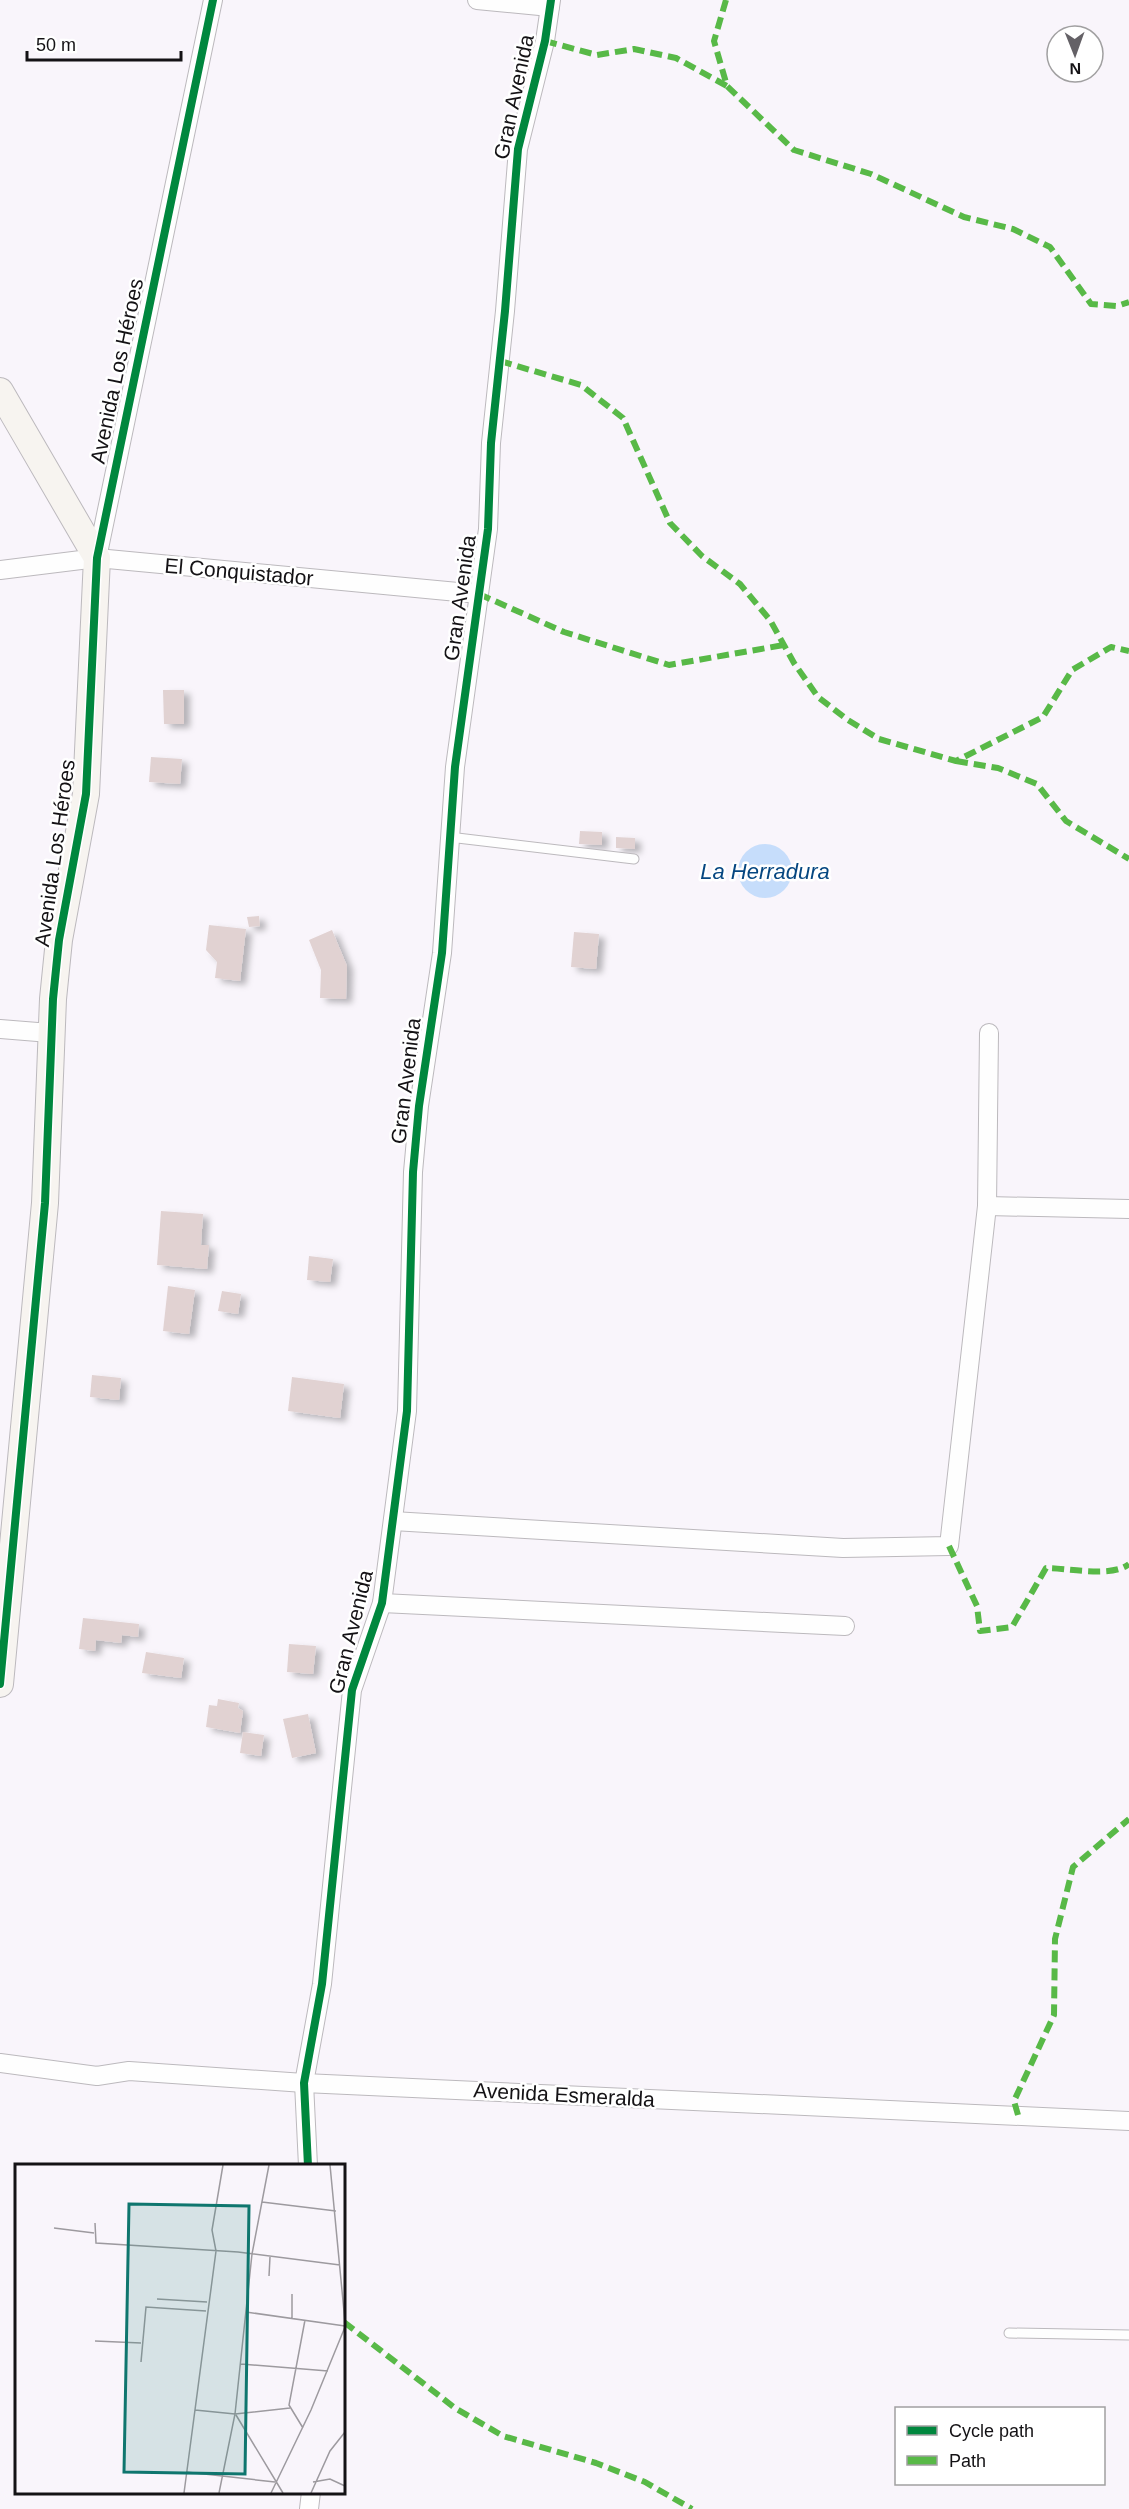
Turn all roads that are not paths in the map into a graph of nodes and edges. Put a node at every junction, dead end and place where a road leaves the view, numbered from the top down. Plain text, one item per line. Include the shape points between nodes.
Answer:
1 (213, 0) edge
2 (477, 0) edge
3 (550, 4) edge
4 (0, 391) edge
5 (97, 558) junction
6 (0, 570) edge
7 (479, 594) junction
8 (449, 837) junction
9 (634, 859) dead end
10 (0, 1029) edge
11 (50, 1033) junction
12 (989, 1033) dead end
13 (987, 1206) junction
14 (1129, 1209) edge
15 (7, 1519) edge
16 (393, 1521) junction
17 (382, 1603) junction
18 (845, 1626) dead end
19 (0, 1684) edge
20 (0, 2063) edge
21 (304, 2083) junction
22 (1129, 2121) edge
23 (308, 2164) edge
24 (1009, 2332) dead end
25 (1129, 2335) edge
26 (311, 2494) edge
27 (309, 2509) edge

1 - 5 street, Avenida Los Héroes
2 - 3 street
3 - 7 street, Gran Avenida via 545,41 518,149 491,442 488,529
4 - 5 street
5 - 6 street, El Conquistador
5 - 7 street, El Conquistador
5 - 11 street, Avenida Los Héroes via 86,794 59,940
7 - 8 street, Gran Avenida
8 - 9 lane
8 - 16 street, Gran Avenida via 442,953 414,1161 407,1411
10 - 11 street
11 - 15 street, Avenida Los Héroes via 45,1203
12 - 13 street
13 - 14 street
13 - 16 street via 949,1546 843,1548
15 - 19 street, Avenida Los Héroes
16 - 17 street, Gran Avenida
17 - 18 street
17 - 21 street, Gran Avenida via 352,1690 322,1984
20 - 21 street, Avenida Esmeralda via 97,2076 129,2071
21 - 22 street, Avenida Esmeralda
21 - 23 street, Gran Avenida
24 - 25 lane
26 - 27 street

